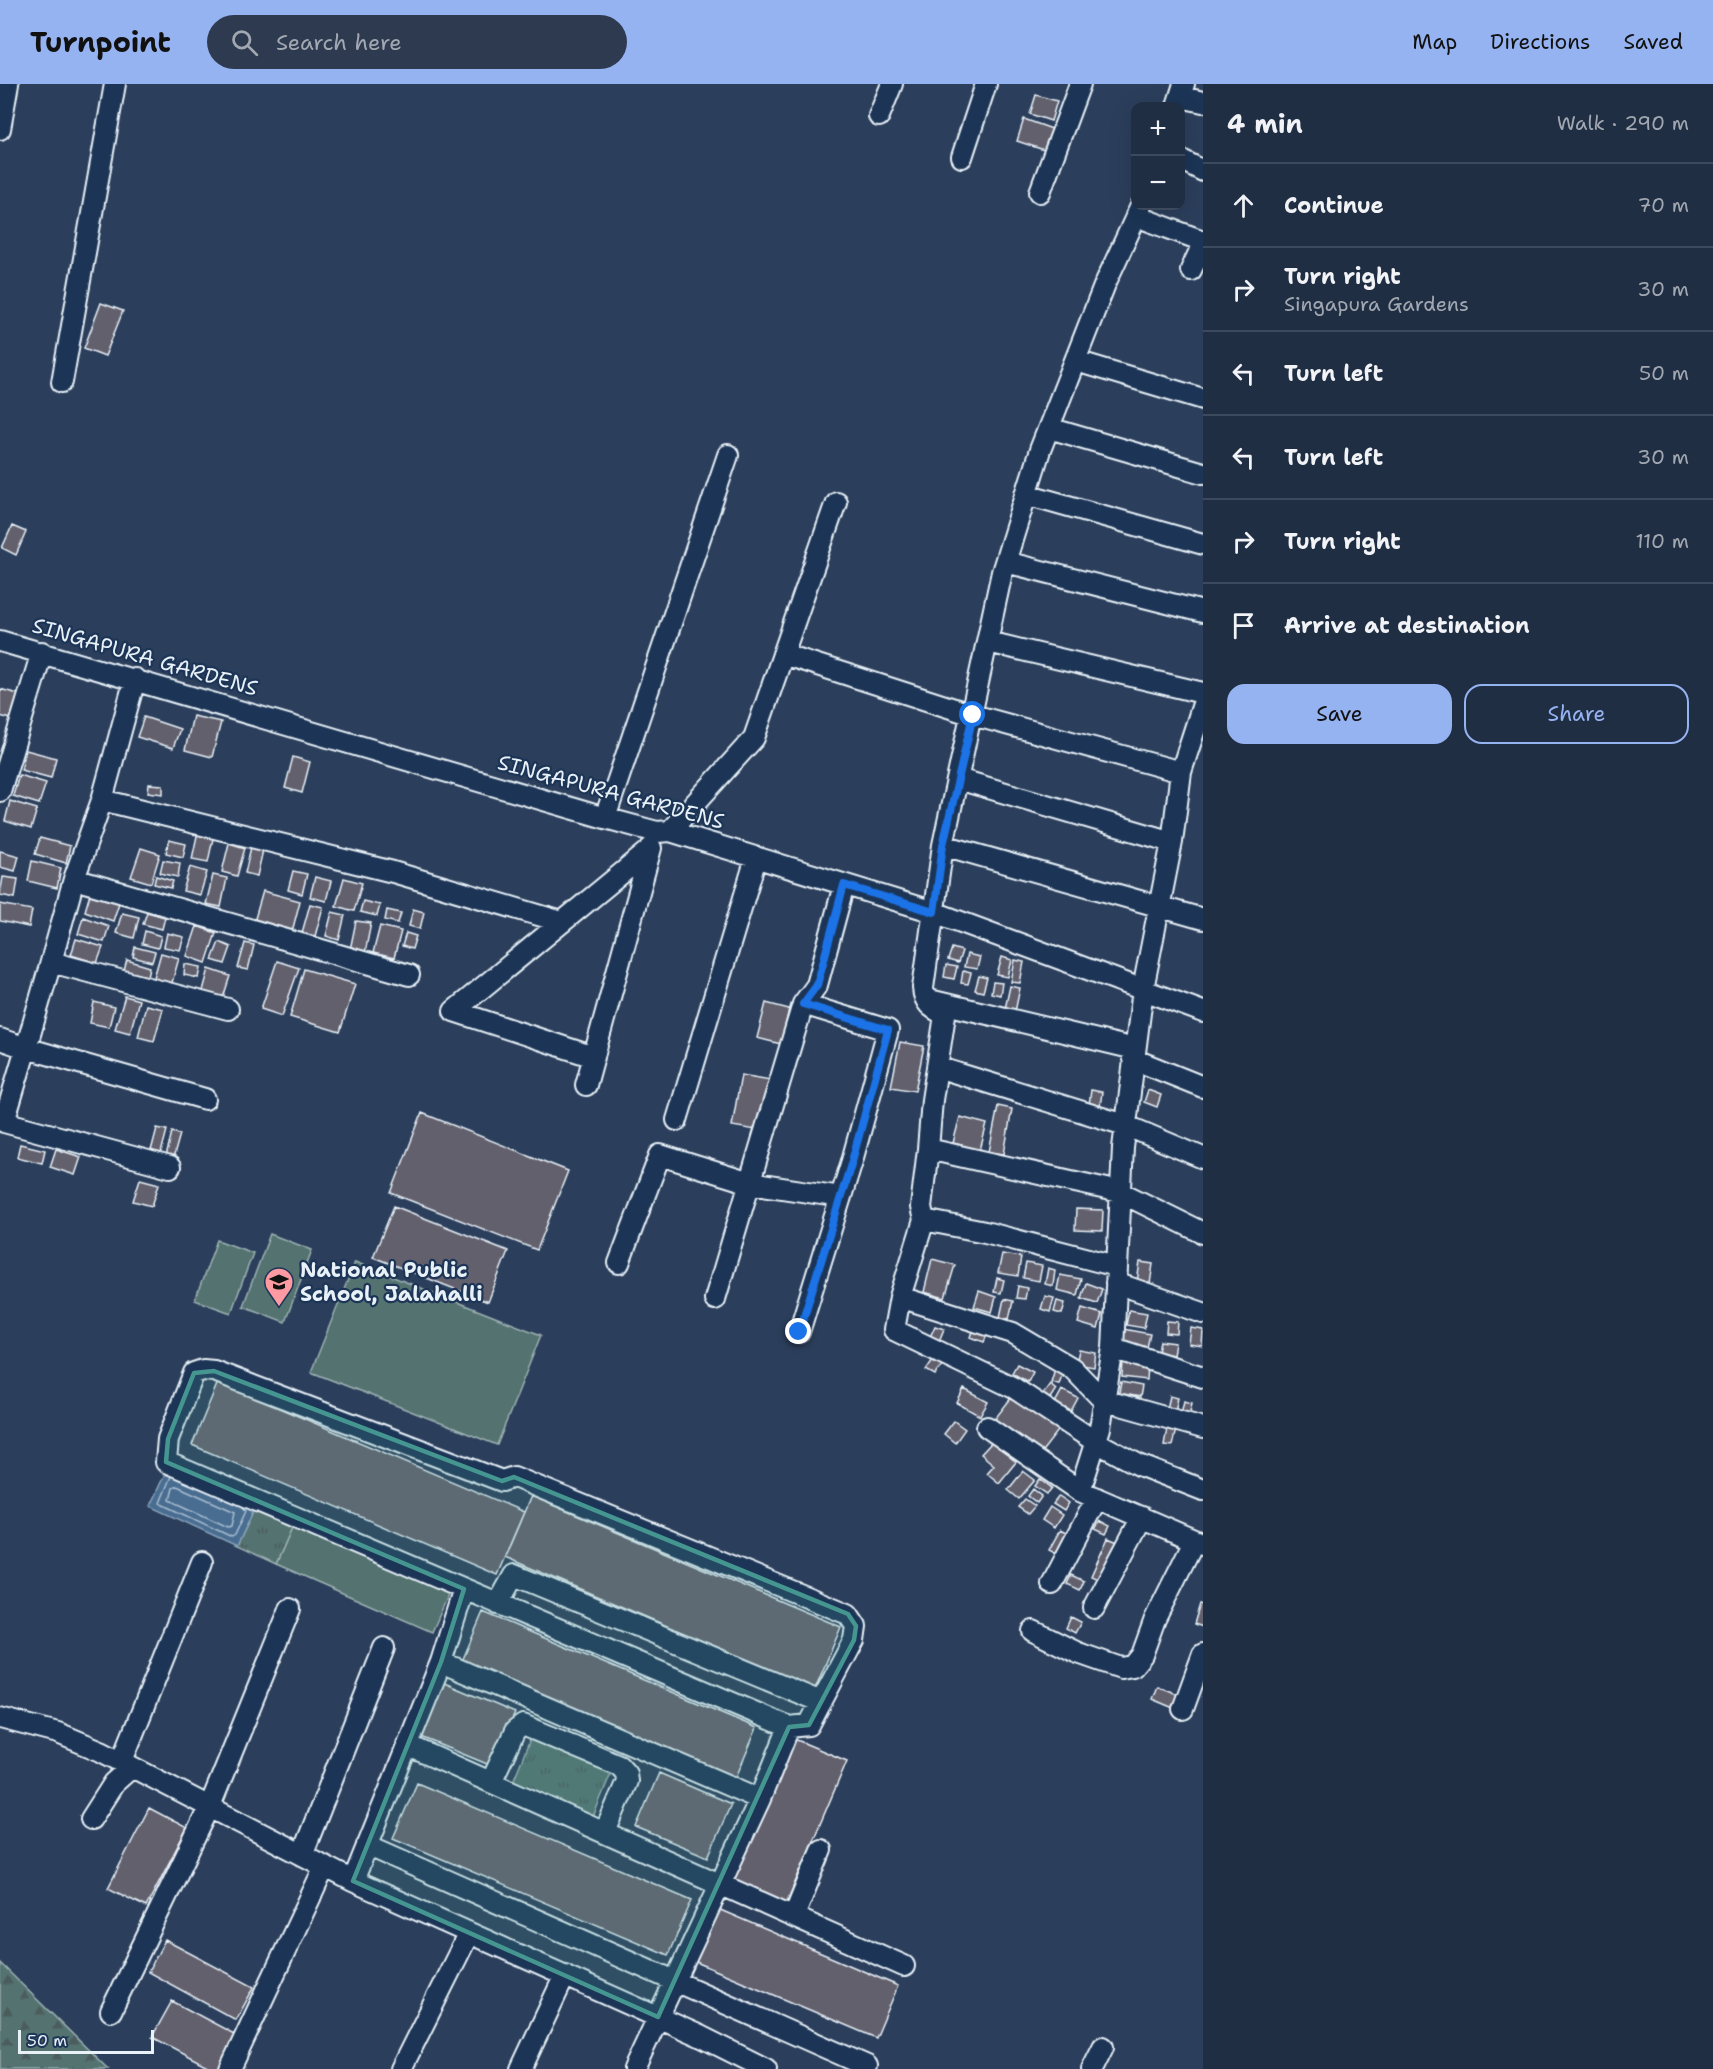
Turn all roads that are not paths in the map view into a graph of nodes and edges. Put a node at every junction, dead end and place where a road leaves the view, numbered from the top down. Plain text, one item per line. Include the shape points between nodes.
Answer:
1 (8, 84) edge
2 (115, 84) edge
3 (892, 84) edge
4 (986, 84) edge
5 (1080, 84) edge
6 (1181, 96) edge
7 (1203, 102) edge
8 (879, 116) dead end
9 (0, 129) edge
10 (962, 157) dead end
11 (1185, 162) edge
12 (1203, 171) edge
13 (1040, 192) dead end
14 (1138, 211) edge
15 (1203, 242) edge
16 (1191, 270) dead end
17 (1076, 361) junction
18 (62, 382) dead end
19 (1203, 399) edge
20 (1049, 428) junction
21 (728, 455) dead end
22 (1203, 472) edge
23 (1026, 494) junction
24 (836, 502) dead end
25 (1203, 544) edge
26 (1006, 561) junction
27 (1203, 612) edge
28 (0, 641) edge
29 (988, 642) junction
30 (42, 652) junction
31 (783, 654) junction
32 (135, 679) junction
33 (1203, 693) edge
34 (1203, 704) edge
35 (973, 715) junction
36 (1181, 772) junction
37 (958, 779) junction
38 (0, 791) edge
39 (102, 800) junction
40 (605, 818) junction
41 (659, 838) junction
42 (1172, 842) junction
43 (943, 845) junction
44 (756, 858) junction
45 (74, 879) junction
46 (844, 885) junction
47 (1159, 907) junction
48 (934, 912) junction
49 (1203, 919) edge
50 (562, 922) junction
51 (51, 962) junction
52 (409, 975) dead end
53 (1143, 989) junction
54 (924, 998) junction
55 (803, 1004) junction
56 (228, 1009) dead end
57 (1203, 1012) edge
58 (0, 1039) edge
59 (26, 1048) junction
60 (1134, 1054) junction
61 (594, 1057) junction
62 (937, 1067) junction
63 (586, 1085) dead end
64 (1203, 1087) edge
65 (205, 1099) dead end
66 (677, 1120) dead end
67 (1125, 1125) junction
68 (2, 1130) edge
69 (928, 1149) junction
70 (1203, 1158) edge
71 (170, 1167) dead end
72 (750, 1183) junction
73 (1120, 1192) junction
74 (841, 1197) junction
75 (924, 1220) junction
76 (1203, 1233) edge
77 (619, 1263) dead end
78 (1116, 1274) junction
79 (900, 1297) junction
80 (715, 1299) dead end
81 (1203, 1313) edge
82 (799, 1332) dead end
83 (1113, 1348) junction
84 (1203, 1377) edge
85 (1103, 1400) junction
86 (987, 1427) dead end
87 (1203, 1428) edge
88 (1096, 1442) junction
89 (1203, 1490) edge
90 (1088, 1495) junction
91 (1142, 1517) junction
92 (1198, 1542) edge
93 (202, 1562) dead end
94 (1052, 1584) dead end
95 (464, 1589) junction
96 (498, 1604) junction
97 (1094, 1608) dead end
98 (290, 1609) dead end
99 (1033, 1630) dead end
100 (384, 1648) dead end
101 (1203, 1654) edge
102 (441, 1662) junction
103 (821, 1702) junction
104 (1183, 1709) dead end
105 (0, 1718) edge
106 (789, 1727) junction
107 (408, 1745) junction
108 (127, 1764) junction
109 (491, 1782) junction
110 (760, 1799) junction
111 (210, 1806) junction
112 (91, 1819) dead end
113 (604, 1832) junction
114 (367, 1845) junction
115 (821, 1850) dead end
116 (302, 1855) junction
117 (325, 1866) junction
118 (353, 1881) junction
119 (721, 1883) junction
120 (794, 1916) junction
121 (469, 1933) junction
122 (904, 1966) dead end
123 (565, 1976) junction
124 (675, 1980) junction
125 (111, 2011) dead end
126 (658, 2017) junction
127 (1103, 2047) dead end
128 (755, 2066) edge
129 (867, 2066) dead end
130 (230, 2069) edge
131 (401, 2069) edge
132 (521, 2069) edge
133 (634, 2069) edge
134 (1092, 2069) edge

1 - 9 street
2 - 18 street
3 - 8 street
4 - 10 street
5 - 13 street
6 - 7 street
11 - 12 street
14 - 15 street
14 - 17 street
15 - 16 street
17 - 19 street
17 - 20 street
20 - 22 street
20 - 23 street
21 - 40 street
23 - 25 street
23 - 26 street
24 - 31 street
26 - 27 street
26 - 29 street
28 - 30 street, SINGAPURA GARDENS
29 - 33 street
29 - 35 street
30 - 32 street, SINGAPURA GARDENS
30 - 38 street
31 - 35 street
31 - 41 street via 754,738
32 - 39 street
32 - 40 street, SINGAPURA GARDENS
34 - 36 street
35 - 36 street
35 - 37 street
36 - 42 street
37 - 42 street
37 - 43 street
39 - 45 street
39 - 50 street via 393,872
40 - 41 street, SINGAPURA GARDENS
41 - 44 street, SINGAPURA GARDENS
41 - 50 street
41 - 61 street
42 - 47 street
43 - 47 street
43 - 48 street
44 - 46 street, SINGAPURA GARDENS
44 - 66 street
45 - 51 street
45 - 52 street
46 - 48 street, SINGAPURA GARDENS
46 - 55 street via 817,985
47 - 49 street
47 - 53 street
48 - 53 street, SINGAPURA GARDENS
48 - 54 street
50 - 61 street via 454,1011
51 - 56 street
51 - 59 street
53 - 57 street, SINGAPURA GARDENS
53 - 60 street
54 - 60 street
54 - 62 street via 930,1007 945,1015
55 - 72 street
55 - 74 street via 888,1030
58 - 59 street
59 - 65 street
59 - 68 street
60 - 64 street
60 - 67 street
61 - 63 street
62 - 67 street
62 - 69 street
67 - 70 street
67 - 73 street
68 - 71 street
69 - 73 street
69 - 75 street via 921,1207
72 - 74 street
72 - 77 street via 660,1155
72 - 80 street
73 - 76 street
73 - 78 street
74 - 82 street
75 - 78 street via 985,1232
75 - 79 street
78 - 81 street
78 - 83 street
79 - 85 street via 1013,1334 1072,1368
79 - 88 street via 894,1330 1014,1388
83 - 84 street
83 - 85 street
85 - 87 street
85 - 88 street
86 - 90 street
88 - 89 street via 1139,1465
88 - 90 street
90 - 91 street
90 - 94 street
91 - 92 street
91 - 97 street
92 - 99 street via 1133,1666 1121,1668 1078,1653
93 - 108 street
95 - 96 street
95 - 102 street
95 - 103 street via 166,1462 168,1439 194,1373 214,1371 502,1481 514,1478 848,1614 856,1626 854,1640
96 - 103 street via 514,1575
96 - 106 street
98 - 111 street
100 - 116 street
101 - 104 street
102 - 107 street
102 - 110 street
103 - 106 street via 809,1725
105 - 108 street via 58,1733
106 - 110 street
107 - 109 street
107 - 114 street
108 - 111 street
108 - 112 street
109 - 113 street
109 - 113 street via 515,1731 523,1725 619,1765 627,1781
110 - 119 street
111 - 116 street
111 - 125 street
113 - 119 street
114 - 118 street
114 - 124 street
115 - 120 street
116 - 117 street
117 - 118 street
117 - 130 street
118 - 121 street
119 - 120 street
119 - 124 street
120 - 122 street
121 - 123 street
121 - 131 street
123 - 126 street
123 - 132 street
124 - 126 street
124 - 129 street
126 - 128 street
126 - 133 street
127 - 134 street

